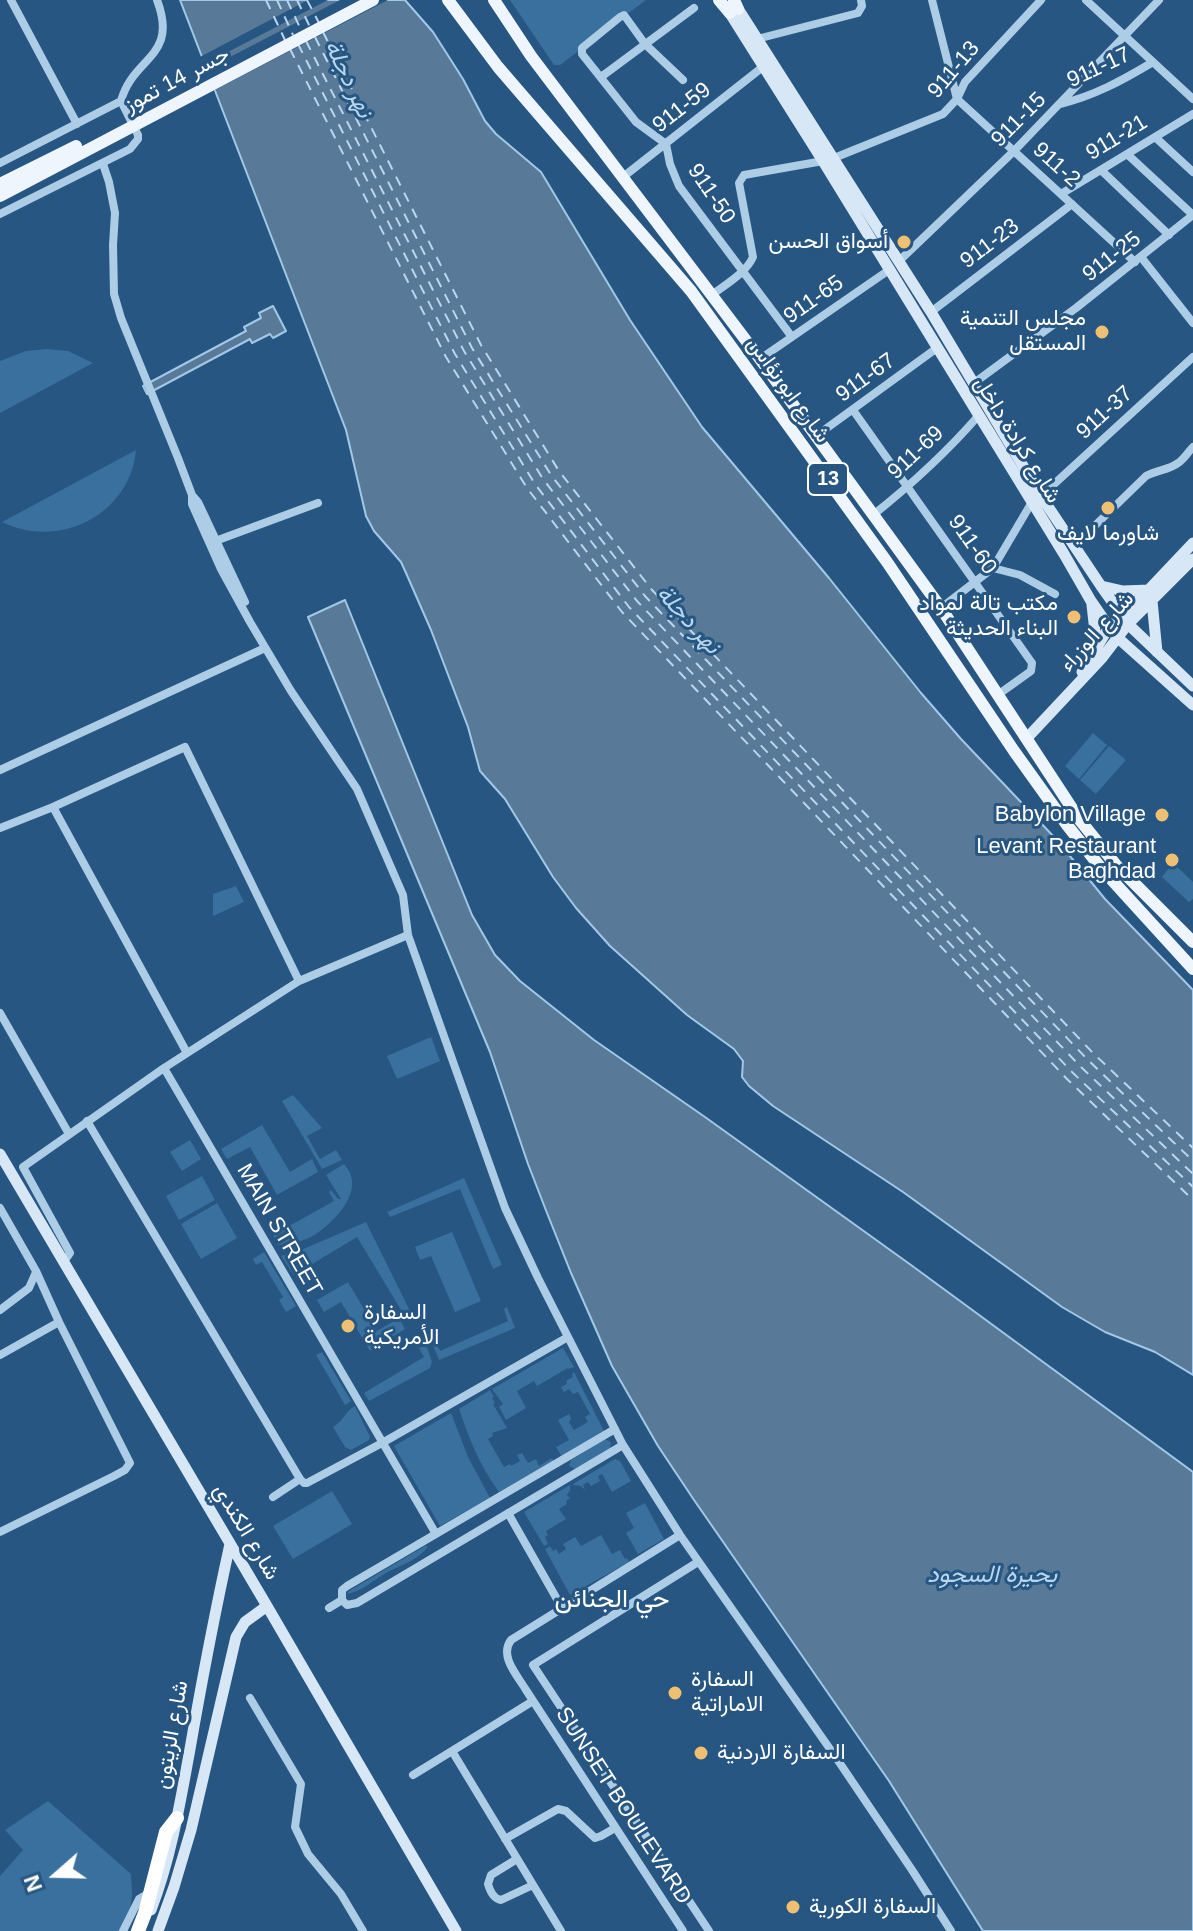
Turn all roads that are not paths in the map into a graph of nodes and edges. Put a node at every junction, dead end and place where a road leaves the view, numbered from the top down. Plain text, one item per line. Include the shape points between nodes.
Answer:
1 (11, 0) edge
2 (157, 0) edge
3 (355, 0) edge
4 (373, 0) edge
5 (448, 0) edge
6 (462, 0) edge
7 (493, 0) edge
8 (720, 0) edge
9 (861, 0) edge
10 (932, 0) edge
11 (1041, 0) edge
12 (1086, 0) edge
13 (1159, 0) edge
14 (733, 6) edge
15 (694, 8) dead end
16 (1124, 35) junction
17 (757, 39) junction
18 (645, 44) junction
19 (1153, 62) junction
20 (764, 66) junction
21 (498, 67) junction
22 (601, 77) junction
23 (683, 80) dead end
24 (957, 99) junction
25 (1193, 99) edge
26 (121, 101) junction
27 (1060, 104) junction
28 (1193, 114) edge
29 (77, 124) junction
30 (1155, 137) junction
31 (666, 144) junction
32 (1014, 151) junction
33 (1127, 154) junction
34 (828, 160) junction
35 (0, 163) edge
36 (103, 164) junction
37 (1101, 170) junction
38 (1193, 172) edge
39 (623, 177) junction
40 (0, 184) edge
41 (1061, 194) junction
42 (0, 196) edge
43 (1072, 204) junction
44 (0, 214) edge
45 (1193, 215) edge
46 (1169, 235) junction
47 (1138, 260) junction
48 (899, 261) junction
49 (743, 270) junction
50 (889, 270) junction
51 (712, 295) junction
52 (931, 312) junction
53 (1193, 323) edge
54 (792, 337) junction
55 (937, 348) junction
56 (1193, 357) edge
57 (760, 359) junction
58 (974, 383) junction
59 (853, 410) junction
60 (979, 415) junction
61 (816, 436) junction
62 (1193, 447) edge
63 (909, 487) junction
64 (1036, 499) junction
65 (318, 503) dead end
66 (873, 515) junction
67 (212, 542) junction
68 (1193, 543) edge
69 (1074, 546) junction
70 (1193, 559) edge
71 (993, 568) junction
72 (976, 582) junction
73 (1101, 586) junction
74 (1055, 594) dead end
75 (1151, 595) junction
76 (1091, 601) junction
77 (941, 608) junction
78 (1125, 620) junction
79 (1109, 627) junction
80 (1118, 638) junction
81 (265, 648) junction
82 (1157, 653) junction
83 (1137, 654) junction
84 (1098, 655) junction
85 (1193, 686) edge
86 (999, 694) junction
87 (1193, 705) edge
88 (1027, 738) junction
89 (0, 770) edge
90 (53, 807) junction
91 (0, 828) edge
92 (408, 935) junction
93 (1193, 942) edge
94 (1193, 969) edge
95 (299, 981) junction
96 (0, 1013) edge
97 (187, 1053) junction
98 (164, 1068) junction
99 (87, 1121) junction
100 (69, 1134) junction
101 (0, 1154) edge
102 (0, 1208) edge
103 (63, 1263) junction
104 (36, 1271) junction
105 (0, 1310) edge
106 (59, 1322) junction
107 (568, 1337) junction
108 (0, 1355) edge
109 (615, 1429) junction
110 (382, 1443) junction
111 (623, 1445) junction
112 (560, 1461) junction
113 (569, 1477) junction
114 (300, 1479) junction
115 (273, 1497) dead end
116 (499, 1498) junction
117 (509, 1512) junction
118 (0, 1532) edge
119 (436, 1534) junction
120 (680, 1535) junction
121 (230, 1544) junction
122 (447, 1550) junction
123 (698, 1562) junction
124 (342, 1600) junction
125 (267, 1606) junction
126 (329, 1608) dead end
127 (562, 1608) junction
128 (250, 1698) dead end
129 (533, 1701) junction
130 (452, 1751) junction
131 (413, 1775) dead end
132 (177, 1818) joint
133 (615, 1828) junction
134 (505, 1839) junction
135 (517, 1859) junction
136 (156, 1884) junction
137 (533, 1885) junction
138 (174, 1887) junction
139 (123, 1931) edge
140 (141, 1931) edge
141 (158, 1931) edge
142 (363, 1931) edge
143 (456, 1931) edge
144 (561, 1931) edge
145 (683, 1931) edge
146 (709, 1931) edge
147 (951, 1931) edge

1 - 29 street
2 - 26 street via 162,39
3 - 40 main road, جسر 14 تموز, bridge
4 - 42 main road, جسر 14 تموز, bridge
5 - 21 main road, شارع ابو نؤاس / 13
6 - 21 main road via 463,13
7 - 39 main road, شارع ابو نؤاس / 13
8 - 14 main road
9 - 17 street via 858,13
10 - 24 street
11 - 24 street, 911-13 via 965,82
12 - 16 street
13 - 16 street, 911-15
14 - 17 main road, شارع كرادة داخل
14 - 20 main road, شارع كرادة داخل
15 - 18 street
16 - 19 street
16 - 27 street, 911-15
17 - 34 main road, شارع كرادة داخل
18 - 22 street
18 - 22 street via 624,15 582,48
18 - 23 street
19 - 25 street
19 - 27 street, 911-17 via 1082,99
20 - 31 street, 911-59
20 - 34 main road, شارع كرادة داخل
21 - 94 main road, شارع ابو نؤاس / 13 via 691,291 887,562 1067,825
22 - 31 street via 636,122
24 - 32 street, 911-2
24 - 34 street, 911-13 via 943,114
26 - 29 street
26 - 36 street via 138,139
27 - 32 street, 911-15
28 - 30 street, 911-21
29 - 35 street
30 - 33 street, 911-21
30 - 38 street
31 - 39 street, 911-59
31 - 49 street, 911-50 via 679,186
32 - 41 street, 911-2
32 - 48 street, 911-15
33 - 37 street, 911-21
33 - 45 street
34 - 48 main road, شارع كرادة داخل
34 - 49 street, 911-13 via 740,178 753,257
34 - 50 main road, شارع كرادة داخل
36 - 44 street
36 - 67 street via 115,213 114,294 191,502
37 - 41 street, 911-21
37 - 46 street
39 - 51 main road, شارع ابو نؤاس / 13
41 - 43 street, 911-2
43 - 47 street, 911-2
43 - 52 street, 911-23
45 - 46 street, 911-25
46 - 47 street, 911-25
47 - 53 street, 911-2
47 - 58 street, 911-25
48 - 52 main road, شارع كرادة داخل
49 - 51 street
49 - 54 street, 911-50
50 - 54 street, 911-65
50 - 55 main road, شارع كرادة داخل
51 - 57 main road, شارع ابو نؤاس / 13
52 - 58 main road, شارع كرادة داخل
54 - 57 street, 911-65
55 - 59 street, 911-67
55 - 60 main road, شارع كرادة داخل
56 - 64 street, 911-37
57 - 61 main road, شارع ابو نؤاس / 13
58 - 64 main road, شارع كرادة داخل
59 - 61 street, 911-67
59 - 63 street, 911-60
60 - 63 street, 911-69
60 - 64 main road, شارع كرادة داخل
61 - 66 main road, شارع ابو نؤاس / 13
62 - 69 street via 1179,462 1146,476
63 - 66 street, 911-69
63 - 72 street, 911-60
64 - 69 main road, شارع كرادة داخل
64 - 71 street, 911-37
64 - 76 main road, شارع كرادة داخل
65 - 67 street
66 - 77 main road, شارع ابو نؤاس / 13
67 - 81 street
68 - 75 main road, شارع الوزراء
69 - 73 main road, شارع كرادة داخل
70 - 75 main road, شارع الوزراء
71 - 72 street, 911-37
71 - 74 street
72 - 77 street, 911-37
72 - 86 street, 911-60 via 1033,666
73 - 75 main road
73 - 78 main road, شارع كرادة داخل
75 - 78 main road, شارع الوزراء
75 - 82 main road
76 - 79 main road, شارع كرادة داخل
76 - 84 main road
77 - 86 main road, شارع ابو نؤاس / 13
78 - 79 main road, شارع الوزراء
78 - 80 main road, شارع الوزراء
78 - 82 main road, شارع كرادة داخل
79 - 80 main road, شارع كرادة داخل
79 - 84 main road, شارع الوزراء
80 - 83 main road, شارع كرادة داخل
80 - 84 main road, شارع الوزراء
81 - 89 street
81 - 92 street via 357,789 403,895
82 - 85 main road, شارع كرادة داخل
83 - 84 main road
83 - 87 main road, شارع كرادة داخل
84 - 88 main road, شارع الوزراء
86 - 88 main road, شارع ابو نؤاس / 13
88 - 93 main road, شارع ابو نؤاس / 13 via 1098,843
90 - 91 street
90 - 95 street via 185,747
90 - 97 street
92 - 95 street
92 - 107 street via 495,1182
95 - 97 street
96 - 100 street
97 - 98 street
98 - 99 street
98 - 110 street, MAIN STREET
99 - 100 street
99 - 114 street
100 - 103 street via 23,1167 70,1253
101 - 103 main road, شارع الكندي
102 - 104 street
103 - 121 main road, شارع الكندي
104 - 105 street via 29,1288
104 - 106 street
106 - 108 street
106 - 118 street via 130,1463
107 - 109 street
107 - 110 street
109 - 111 street
109 - 112 street
110 - 114 street via 307,1483
110 - 119 street, MAIN STREET
111 - 113 street
111 - 120 street
112 - 113 street
112 - 116 street
113 - 117 street
114 - 115 street
116 - 117 street via 511,1501
116 - 119 street
117 - 122 street
117 - 127 street
119 - 122 street via 435,1543
119 - 122 street via 448,1537
119 - 124 street via 347,1586
120 - 123 street
120 - 127 street, SUNSET BOULEVARD
121 - 125 main road, شارع الكندي
121 - 132 main road, شارع الزيتون
122 - 124 street via 357,1603
123 - 146 street via 533,1665
123 - 147 street
124 - 126 street
125 - 138 main road, شارع الزيتون via 245,1622 236,1637
125 - 143 main road, شارع الكندي
127 - 129 street, SUNSET BOULEVARD via 507,1646 508,1660
128 - 142 street via 301,1784 295,1827 308,1854
129 - 130 street, SUNSET BOULEVARD
129 - 133 street, SUNSET BOULEVARD
130 - 131 street, SUNSET BOULEVARD
130 - 134 street
132 - 136 highway via 166,1832
133 - 134 street via 595,1838 558,1809
133 - 145 street, SUNSET BOULEVARD
134 - 135 street
135 - 137 street
135 - 137 street via 491,1875 491,1891 501,1900
136 - 138 main road
136 - 139 street via 139,1899
136 - 140 highway
137 - 144 street
138 - 141 main road, شارع الزيتون

